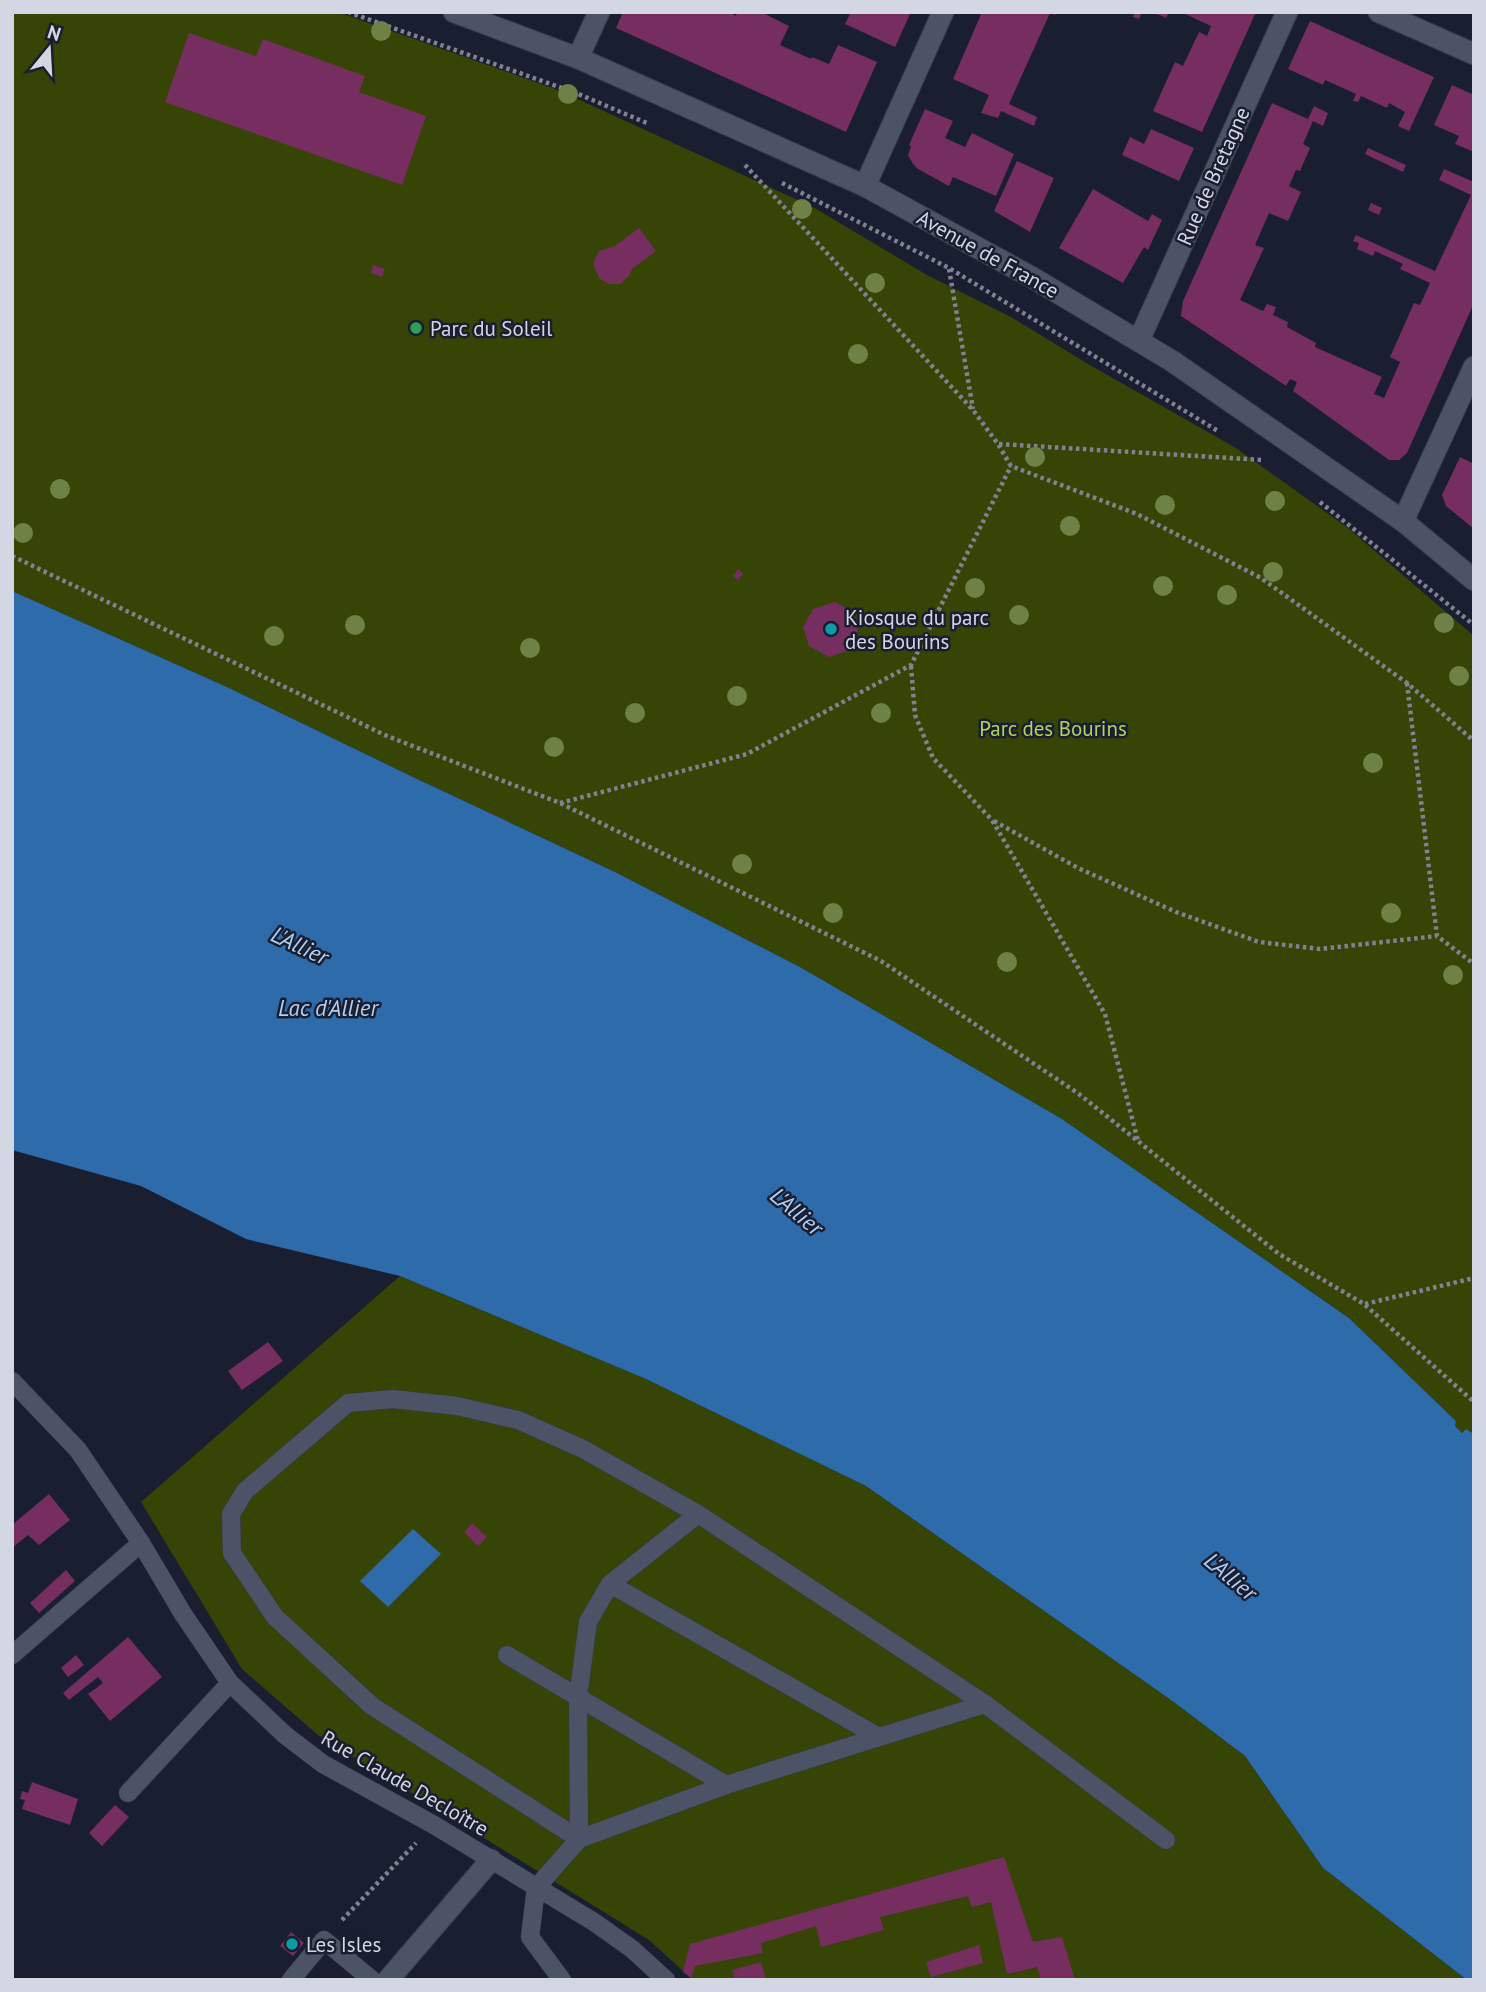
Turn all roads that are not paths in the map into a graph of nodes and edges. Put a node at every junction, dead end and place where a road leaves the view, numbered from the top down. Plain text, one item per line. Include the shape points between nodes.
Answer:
1 (454, 12) edge
2 (599, 12) edge
3 (943, 12) edge
4 (1287, 12) edge
5 (1378, 12) edge
6 (1474, 54) edge
7 (578, 58) junction
8 (865, 186) junction
9 (1139, 340) junction
10 (1474, 367) edge
11 (1403, 521) junction
12 (1474, 580) edge
13 (12, 1381) edge
14 (698, 1514) junction
15 (141, 1543) junction
16 (610, 1584) junction
17 (507, 1655) dead end
18 (12, 1656) edge
19 (230, 1683) junction
20 (578, 1697) junction
21 (985, 1704) junction
22 (879, 1737) junction
23 (726, 1785) junction
24 (128, 1793) dead end
25 (579, 1839) junction
26 (1166, 1840) dead end
27 (491, 1860) junction
28 (536, 1888) junction
29 (291, 1980) edge
30 (373, 1980) edge
31 (388, 1980) edge
32 (562, 1980) edge
33 (666, 1980) edge

1 - 7 street, Avenue de France
2 - 7 street
3 - 8 street
4 - 9 street, Rue de Bretagne
5 - 6 street
7 - 8 street, Avenue de France
8 - 9 street, Avenue de France
9 - 11 street, Avenue de France
10 - 11 street
11 - 12 street, Avenue de France
13 - 15 lane, Rue Claude Decloître via 78,1450
14 - 16 lane
14 - 21 lane
14 - 25 lane via 583,1449 517,1420 457,1406 393,1399 348,1403 245,1491 231,1514 232,1553 275,1617 372,1706
15 - 18 lane
15 - 19 lane, Rue Claude Decloître
16 - 20 lane via 588,1622
16 - 22 lane
17 - 20 lane
19 - 24 lane
19 - 27 lane, Rue Claude Decloître via 323,1764
20 - 23 lane
20 - 25 lane
21 - 22 lane
21 - 26 lane
22 - 23 lane
23 - 25 lane
25 - 28 lane
27 - 28 lane, Rue Claude Decloître
27 - 31 street
28 - 32 lane via 530,1937
28 - 33 lane, Rue Claude Decloître via 632,1949
29 - 30 lane via 324,1940

